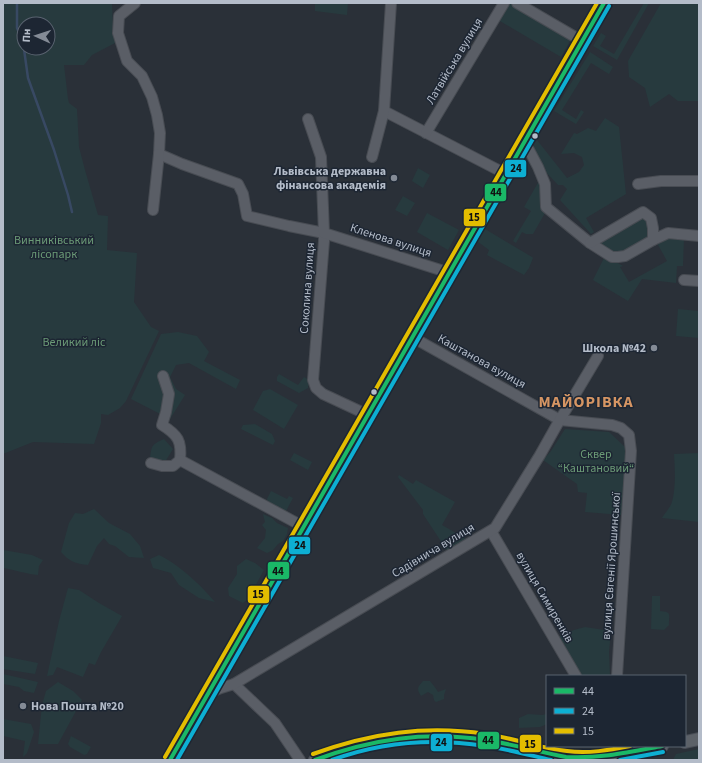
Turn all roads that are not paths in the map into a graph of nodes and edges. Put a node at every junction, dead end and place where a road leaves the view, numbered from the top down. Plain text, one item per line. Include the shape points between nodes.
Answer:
1 (135, 3) edge
2 (391, 3) edge
3 (504, 3) edge
4 (517, 3) edge
5 (604, 3) edge
6 (582, 41) junction
7 (384, 111) junction
8 (308, 119) dead end
9 (426, 133) junction
10 (522, 146) junction
11 (159, 154) junction
12 (372, 157) dead end
13 (506, 174) junction
14 (699, 181) edge
15 (638, 184) dead end
16 (153, 210) dead end
17 (324, 233) junction
18 (699, 236) edge
19 (653, 240) junction
20 (590, 243) junction
21 (450, 273) junction
22 (684, 280) dead end
23 (699, 281) edge
24 (412, 337) junction
25 (598, 356) dead end
26 (162, 376) dead end
27 (368, 415) junction
28 (560, 420) junction
29 (180, 460) junction
30 (151, 463) dead end
31 (304, 527) junction
32 (491, 531) junction
33 (575, 675) edge
34 (617, 675) edge
35 (234, 684) junction
36 (209, 693) junction
37 (699, 739) edge
38 (686, 742) edge
39 (650, 747) edge
40 (615, 750) edge
41 (170, 760) edge
42 (300, 760) edge
43 (315, 760) edge

1 - 11 street via 119,16 118,33 126,61 142,76 152,97 160,133
2 - 7 street
3 - 9 street, Латвійська вулиця
4 - 6 street
5 - 6 street
6 - 10 street
7 - 9 street
7 - 12 street
8 - 17 street via 321,157
9 - 13 street
10 - 13 street
10 - 20 street via 529,150 545,184 546,207
11 - 16 street
11 - 17 street, Соколина вулиця via 238,184 243,194 247,216
13 - 21 street
14 - 15 street
17 - 21 street, Кленова вулиця
17 - 27 street, Соколина вулиця via 313,380 316,388 324,394
18 - 19 street via 668,233
19 - 20 street via 625,256 618,257
19 - 20 street via 651,218 643,212
21 - 24 street
22 - 23 street
24 - 27 street
24 - 28 street, Каштанова вулиця
25 - 28 street, Садівнича вулиця
26 - 29 street via 169,394 162,425 178,440 181,449
27 - 31 street
28 - 32 street, Садівнича вулиця
28 - 34 street, вулиця Євгенії Ярошинської via 612,425 629,435 631,451
29 - 30 street via 173,466
29 - 31 street
31 - 36 street
32 - 33 street, вулиця Симиренків
32 - 35 street, Садівнича вулиця
35 - 36 street, Садівнича вулиця
35 - 42 street via 275,723
36 - 41 street
37 - 38 main road
39 - 40 main road
40 - 43 main road via 587,758 566,757 487,740 433,736 368,743

